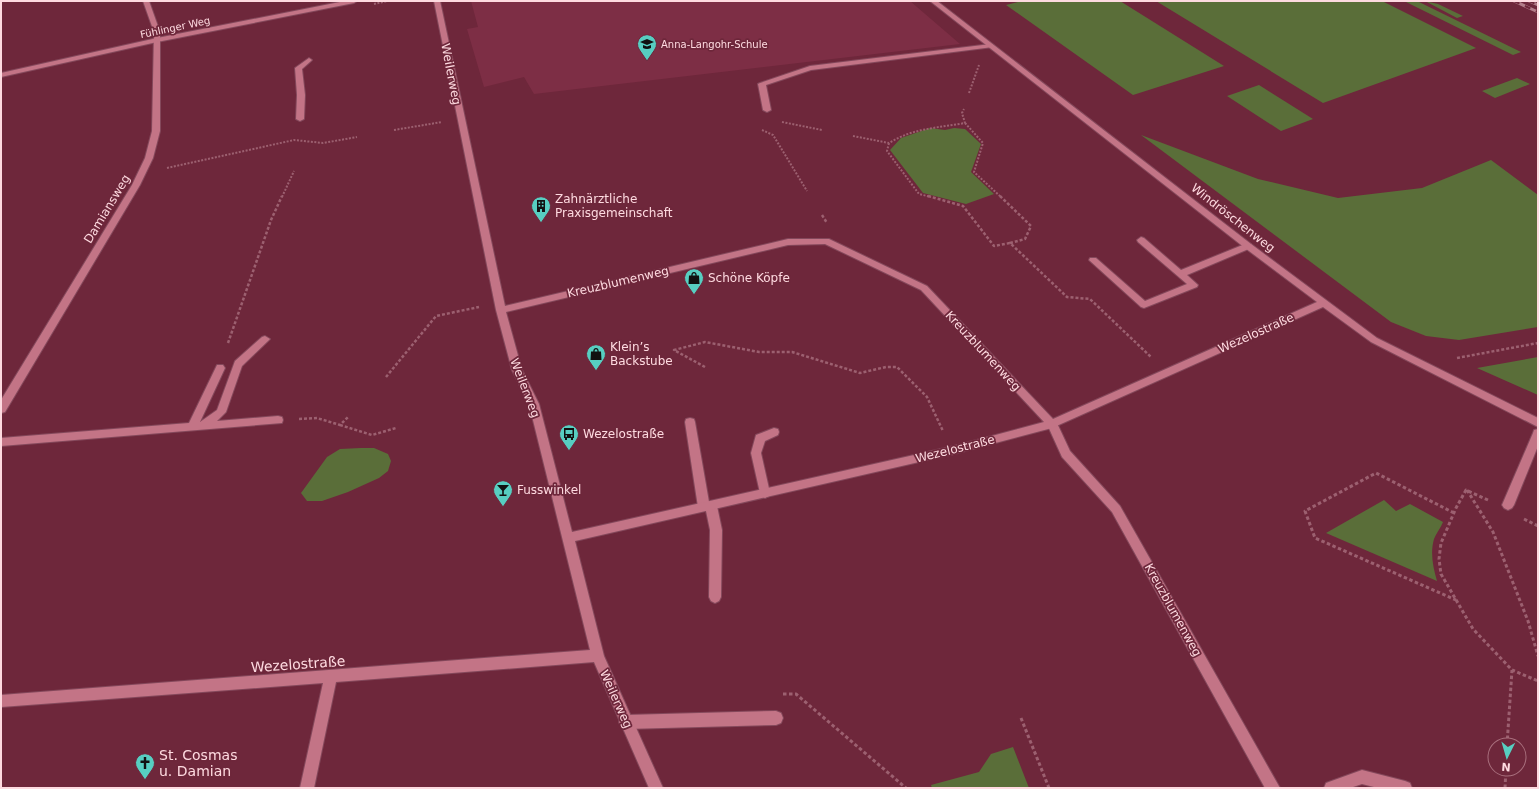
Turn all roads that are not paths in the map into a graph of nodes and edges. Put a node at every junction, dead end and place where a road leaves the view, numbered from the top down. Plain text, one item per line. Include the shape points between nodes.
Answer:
1 (146, 1) edge
2 (354, 1) edge
3 (437, 1) edge
4 (933, 1) edge
5 (157, 40) junction
6 (991, 46) junction
7 (309, 60) dead end
8 (1, 75) edge
9 (767, 110) dead end
10 (300, 119) dead end
11 (1141, 240) dead end
12 (1248, 246) junction
13 (1093, 260) dead end
14 (1180, 274) junction
15 (1324, 303) junction
16 (500, 306) junction
17 (265, 339) dead end
18 (220, 368) road end
19 (1, 409) edge
20 (278, 420) road end
21 (690, 422) dead end
22 (1538, 423) edge
23 (1052, 424) junction
24 (202, 426) junction
25 (192, 427) junction
26 (774, 432) dead end
27 (1537, 438) edge
28 (1, 442) edge
29 (766, 493) junction
30 (1508, 505) dead end
31 (708, 506) junction
32 (567, 538) junction
33 (715, 597) dead end
34 (598, 656) junction
35 (332, 677) junction
36 (1, 701) edge
37 (776, 718) dead end
38 (626, 722) junction
39 (307, 788) edge
40 (656, 788) edge
41 (1273, 788) edge
42 (1331, 788) edge
43 (1405, 788) edge

1 - 5 street, Damiansweg via 157,32
2 - 5 street, Fühlinger Weg
3 - 16 street, Weilerweg
4 - 6 street, Windröschenweg
5 - 8 street, Fühlinger Weg
5 - 19 street, Damiansweg via 156,131 149,158 136,185
6 - 9 street via 810,68 762,84
6 - 12 street, Windröschenweg
7 - 10 street via 298,68
11 - 14 street
12 - 14 street
12 - 15 street, Windröschenweg
13 - 14 street via 1144,305 1194,285
15 - 22 street, Windröschenweg via 1374,340
15 - 23 street, Wezelostraße
16 - 23 street, Kreuzblumenweg via 788,242 826,241 924,288
16 - 32 street, Weilerweg via 516,370 534,404
17 - 24 street via 238,364 221,412
18 - 25 street
20 - 24 street
21 - 31 street
23 - 29 street, Wezelostraße via 954,450
23 - 41 street, Kreuzblumenweg via 1066,454 1116,509
24 - 25 street
25 - 28 street
26 - 29 street via 760,438 756,453
27 - 30 street
29 - 31 street, Wezelostraße
31 - 32 street, Wezelostraße
31 - 33 street via 716,530
32 - 34 street, Weilerweg
34 - 35 street, Wezelostraße
34 - 38 street, Weilerweg
35 - 36 street, Wezelostraße
35 - 39 street
37 - 38 street
38 - 40 street, Weilerweg
42 - 43 street via 1362,777

